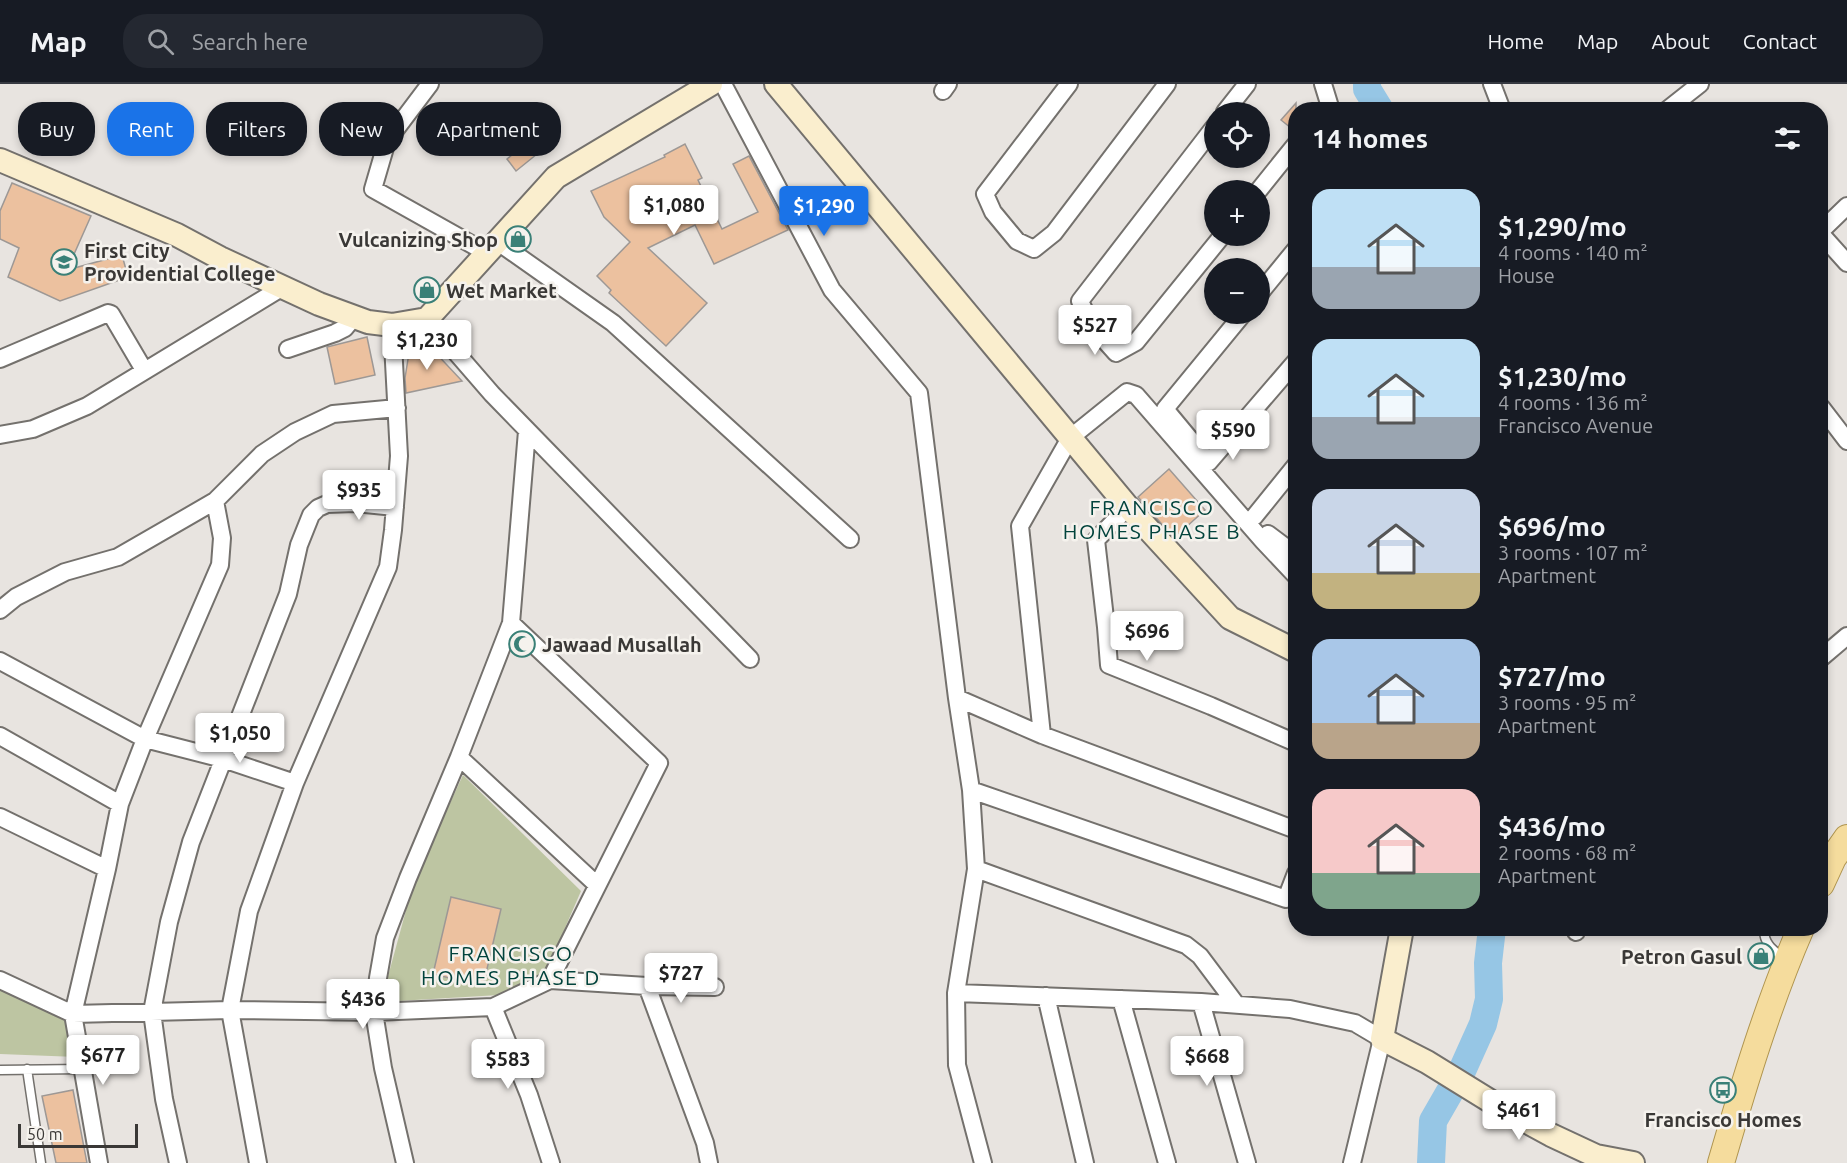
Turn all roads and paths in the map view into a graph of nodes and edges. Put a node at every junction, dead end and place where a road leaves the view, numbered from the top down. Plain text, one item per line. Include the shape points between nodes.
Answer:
1 (430, 84) edge
2 (711, 84) edge
3 (723, 84) edge
4 (776, 84) edge
5 (1069, 84) edge
6 (1167, 84) edge
7 (1247, 84) edge
8 (1323, 84) edge
9 (1492, 84) edge
10 (1700, 84) edge
11 (1233, 102) edge
12 (1327, 102) edge
13 (1499, 102) edge
14 (1677, 102) edge
15 (1204, 140) edge
16 (1288, 154) edge
17 (0, 160) edge
18 (1267, 180) edge
19 (1847, 206) edge
20 (1828, 226) edge
21 (1828, 241) edge
22 (1214, 246) edge
23 (492, 247) junction
24 (1288, 259) edge
25 (1847, 263) edge
26 (1270, 281) edge
27 (283, 287) junction
28 (354, 317) junction
29 (427, 319) junction
30 (1235, 324) edge
31 (392, 325) junction
32 (288, 349) dead end
33 (0, 358) edge
34 (144, 370) junction
35 (1288, 370) edge
36 (397, 408) junction
37 (1828, 420) edge
38 (527, 431) junction
39 (0, 435) edge
40 (1070, 438) junction
41 (1847, 441) edge
42 (1209, 462) junction
43 (1288, 475) edge
44 (215, 501) junction
45 (395, 507) junction
46 (1128, 507) junction
47 (1254, 517) junction
48 (850, 539) dead end
49 (1288, 549) edge
50 (1288, 568) edge
51 (0, 610) edge
52 (511, 623) junction
53 (1847, 636) edge
54 (1288, 647) edge
55 (1828, 652) edge
56 (750, 659) dead end
57 (0, 661) edge
58 (957, 698) junction
59 (1042, 735) junction
60 (0, 736) edge
61 (145, 740) junction
62 (1288, 740) edge
63 (459, 758) junction
64 (223, 759) junction
65 (295, 783) junction
66 (971, 790) junction
67 (120, 804) junction
68 (0, 817) edge
69 (1288, 827) edge
70 (1847, 838) edge
71 (976, 869) junction
72 (1828, 869) edge
73 (107, 870) junction
74 (597, 885) junction
75 (1288, 894) edge
76 (1401, 936) edge
77 (1764, 936) edge
78 (1798, 936) edge
79 (1787, 962) junction
80 (0, 980) edge
81 (550, 980) junction
82 (647, 986) junction
83 (715, 987) dead end
84 (956, 993) junction
85 (1046, 996) junction
86 (1121, 999) junction
87 (1201, 1002) junction
88 (1236, 1004) junction
89 (493, 1007) junction
90 (230, 1010) junction
91 (152, 1012) junction
92 (374, 1012) junction
93 (74, 1014) junction
94 (1382, 1039) junction
95 (83, 1068) junction
96 (27, 1069) junction
97 (0, 1070) edge
98 (41, 1163) edge
99 (99, 1163) edge
100 (178, 1163) edge
101 (258, 1163) edge
102 (405, 1163) edge
103 (551, 1163) edge
104 (709, 1163) edge
105 (983, 1163) edge
106 (1085, 1163) edge
107 (1167, 1163) edge
108 (1247, 1163) edge
109 (1352, 1163) edge
110 (1633, 1163) edge
111 (1721, 1163) edge

1 - 23 street via 387,141 373,189
2 - 23 street via 556,177
3 - 58 street via 832,290 919,393
4 - 40 street
5 - 6 street via 985,194 993,212 1017,241 1034,249 1054,233
7 - 11 street
8 - 12 street
9 - 13 street
10 - 14 street
15 - 22 street via 1080,301 1091,325 1116,353 1136,342
16 - 18 street
17 - 27 street via 177,235
19 - 20 street
21 - 25 street
23 - 29 street
23 - 48 street via 613,323
24 - 26 street
27 - 28 street
27 - 34 street
28 - 31 street
28 - 32 street via 335,333
29 - 31 street
29 - 38 street
30 - 42 street via 1165,409
31 - 36 street
33 - 34 street via 108,313
34 - 39 street via 87,406 33,429
35 - 42 street
36 - 44 street via 333,414 295,432 262,454
36 - 45 street
37 - 41 street
38 - 52 street
38 - 56 street
40 - 46 street
40 - 50 street via 1127,392 1136,394
40 - 59 street via 1020,526
42 - 47 street
43 - 47 street
44 - 51 street via 118,557 65,572 16,597
44 - 61 street via 222,538 220,565
45 - 64 street via 327,504 311,515 299,545 288,594
45 - 65 street via 388,567
46 - 54 street via 1230,618
46 - 62 street via 1096,540 1109,665
47 - 49 street
52 - 63 street
52 - 74 street via 659,763
53 - 55 street
57 - 61 street
58 - 59 street
58 - 66 street
59 - 69 street
60 - 67 street
61 - 64 street
61 - 67 street
63 - 74 street
63 - 92 street via 385,938
64 - 65 street
64 - 91 street via 191,842 169,922
65 - 90 street via 249,911
66 - 71 street
66 - 75 street via 1286,899
67 - 73 street
68 - 73 street
70 - 72 main road
71 - 84 street
71 - 88 street via 1186,945 1200,956
73 - 93 street
74 - 81 street
76 - 94 street
77 - 79 lane via 1768,946
78 - 79 main road
79 - 111 main road
80 - 93 street
81 - 82 street
81 - 89 street
82 - 83 street
82 - 104 street
84 - 85 street
84 - 105 street via 957,1065
85 - 86 street
85 - 106 street
86 - 87 street
86 - 107 street
87 - 88 street
87 - 108 street
88 - 94 street via 1290,1009 1354,1023
89 - 92 street
89 - 103 street via 529,1095
90 - 91 street
90 - 92 street
90 - 101 street
91 - 93 street
91 - 100 street via 164,1100
92 - 102 street
93 - 95 street
94 - 109 street
94 - 110 street via 1551,1135 1596,1156
95 - 96 lane
95 - 99 street
96 - 97 lane
96 - 98 lane

